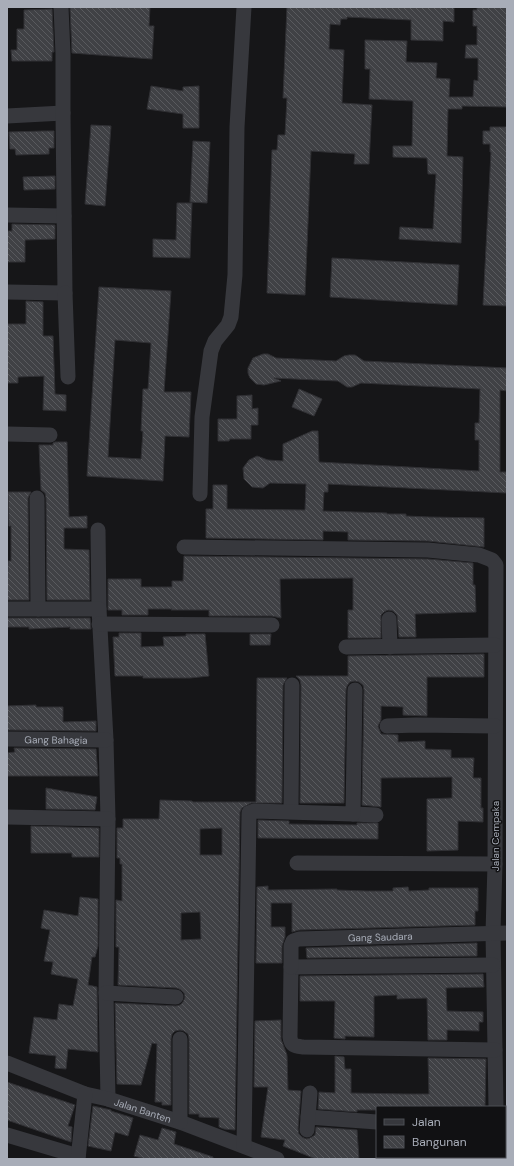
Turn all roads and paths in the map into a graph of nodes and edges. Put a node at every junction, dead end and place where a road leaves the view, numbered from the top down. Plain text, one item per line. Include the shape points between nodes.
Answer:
1 (61, 7) edge
2 (244, 7) edge
3 (63, 113) junction
4 (7, 116) edge
5 (7, 215) edge
6 (64, 216) junction
7 (7, 292) edge
8 (65, 293) junction
9 (68, 377) dead end
10 (7, 434) edge
11 (50, 435) dead end
12 (200, 494) dead end
13 (37, 498) dead end
14 (98, 530) dead end
15 (184, 547) dead end
16 (500, 573) edge
17 (7, 609) edge
18 (38, 609) junction
19 (99, 617) junction
20 (389, 620) dead end
21 (272, 625) dead end
22 (495, 645) junction
23 (346, 647) dead end
24 (390, 647) junction
25 (292, 685) dead end
26 (501, 687) edge
27 (355, 690) dead end
28 (387, 726) dead end
29 (495, 726) junction
30 (7, 739) edge
31 (106, 740) junction
32 (501, 796) edge
33 (291, 811) junction
34 (353, 814) junction
35 (376, 815) dead end
36 (7, 817) edge
37 (108, 819) junction
38 (296, 863) dead end
39 (495, 864) junction
40 (500, 933) edge
41 (493, 965) junction
42 (291, 967) junction
43 (106, 993) junction
44 (176, 997) dead end
45 (180, 1039) dead end
46 (495, 1050) junction
47 (7, 1063) edge
48 (310, 1093) dead end
49 (85, 1094) junction
50 (108, 1099) junction
51 (496, 1106) edge
52 (180, 1122) junction
53 (376, 1122) edge
54 (7, 1134) edge
55 (244, 1146) junction
56 (78, 1158) edge
57 (277, 1159) edge

1 - 3 street
2 - 12 street via 237,127 235,275 231,317 211,351 202,417
3 - 4 street
3 - 6 street
5 - 6 street
6 - 8 street
7 - 8 street
8 - 9 street
10 - 11 street
13 - 18 street
14 - 19 street
15 - 16 street via 434,550 479,555 492,560
16 - 22 street, Jalan Cempaka
17 - 18 street
18 - 19 street
19 - 21 street
19 - 31 street
20 - 24 street
22 - 24 street
22 - 26 street, Jalan Cempaka
23 - 24 street
25 - 33 street
26 - 29 street, Jalan Cempaka
27 - 34 street
28 - 29 street
29 - 32 street, Jalan Cempaka
30 - 31 street, Gang Bahagia
31 - 37 street
32 - 39 street, Jalan Cempaka
33 - 34 street
33 - 55 street via 254,811 248,816
34 - 35 street
36 - 37 street
37 - 43 street
38 - 39 street
39 - 40 street, Jalan Cempaka
40 - 41 street, Jalan Cempaka
40 - 42 street, Gang Saudara via 299,939 293,941 291,946
41 - 42 street
41 - 46 street, Jalan Cempaka
42 - 46 street, Gang Saudara via 290,1037 291,1043 295,1046
43 - 44 street
43 - 50 street
45 - 52 street
46 - 51 street, Jalan Cempaka
47 - 49 street, Jalan Banten
48 - 53 street via 307,1123
49 - 50 street, Jalan Banten
49 - 56 street
50 - 52 street, Jalan Banten
52 - 55 street, Jalan Banten
54 - 56 street
55 - 57 street, Jalan Banten

